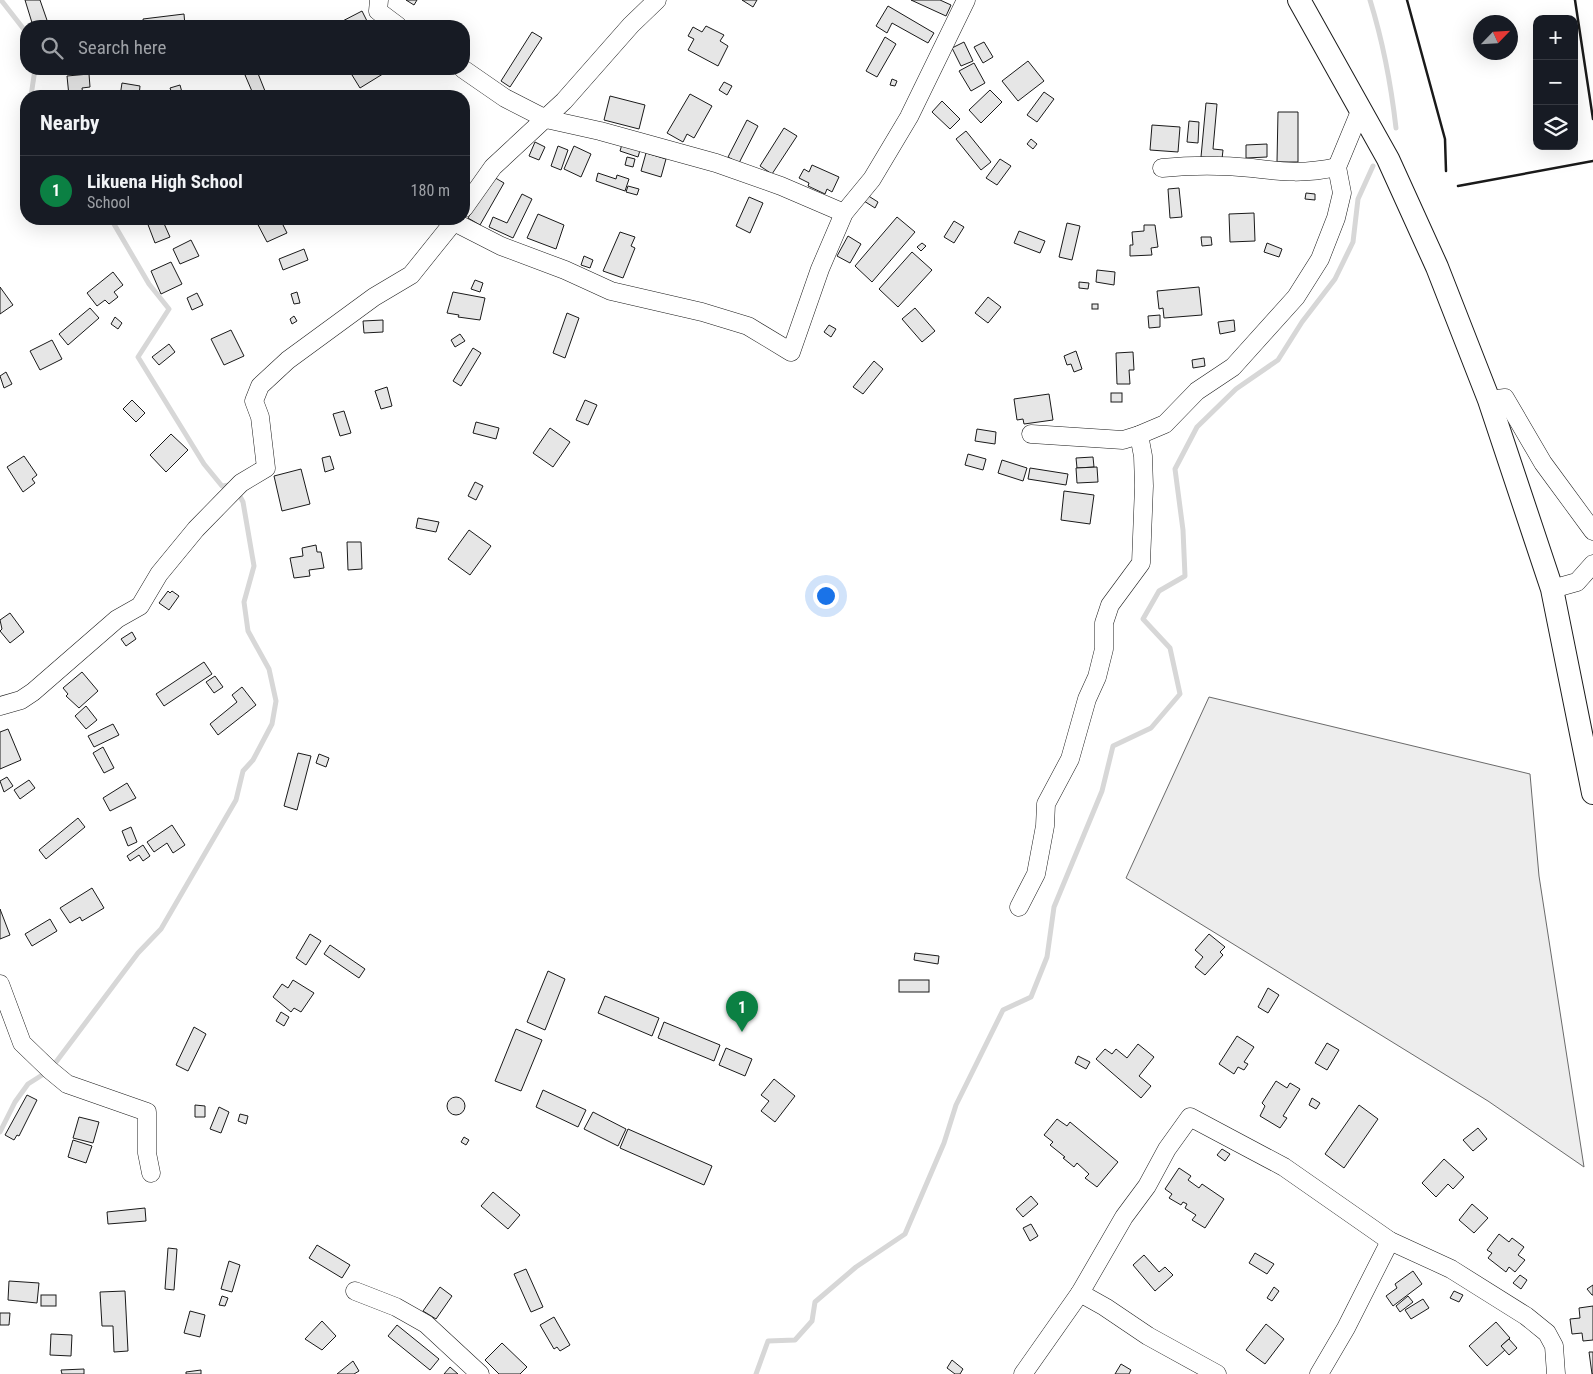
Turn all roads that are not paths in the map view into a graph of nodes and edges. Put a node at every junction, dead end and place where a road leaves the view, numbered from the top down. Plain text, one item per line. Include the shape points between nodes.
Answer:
1 (379, 0) edge
2 (657, 0) edge
3 (966, 0) edge
4 (1299, 0) edge
5 (389, 20) edge
6 (470, 74) edge
7 (1361, 109) junction
8 (546, 119) junction
9 (1337, 167) junction
10 (1162, 168) dead end
11 (470, 199) edge
12 (844, 213) junction
13 (470, 224) edge
14 (451, 225) edge
15 (1489, 400) junction
16 (1031, 434) dead end
17 (1139, 435) junction
18 (1593, 531) edge
19 (1593, 564) edge
20 (1552, 589) junction
21 (0, 706) edge
22 (1593, 793) edge
23 (1019, 907) dead end
24 (0, 984) edge
25 (151, 1172) dead end
26 (1390, 1240) junction
27 (355, 1291) dead end
28 (1080, 1293) junction
29 (480, 1374) edge
30 (1023, 1374) edge
31 (1217, 1374) edge
32 (1319, 1374) edge
33 (1556, 1374) edge

1 - 5 street via 378,12
2 - 8 street
3 - 12 street via 909,117 872,179
4 - 7 main road
6 - 8 street via 505,98
7 - 9 street
7 - 15 main road via 1388,160 1436,267
8 - 11 street via 492,167
8 - 12 street via 716,163
9 - 10 street via 1300,173 1251,168
9 - 17 street via 1342,193 1336,218 1320,259 1296,297 1233,367 1197,392 1165,424
12 - 13 street via 791,352 748,326 611,291 501,246
14 - 21 street via 411,275 327,331 260,386 254,401 260,417 266,468 241,483 196,529 159,574 140,606 117,620 33,692 21,700
15 - 18 street via 1505,398 1543,463
15 - 20 main road
16 - 17 street via 1123,440
17 - 23 street via 1144,486 1141,564 1110,605 1104,623 1104,649 1098,677 1087,699 1070,759 1046,804 1036,874
19 - 20 street via 1577,582
20 - 22 main road
24 - 25 street via 22,1043 50,1070 67,1084 146,1112
26 - 28 street via 1284,1167 1190,1117 1124,1216
26 - 32 street
26 - 33 street via 1451,1269 1548,1333 1554,1346
27 - 29 street via 396,1307 426,1324
28 - 30 street
28 - 31 street

